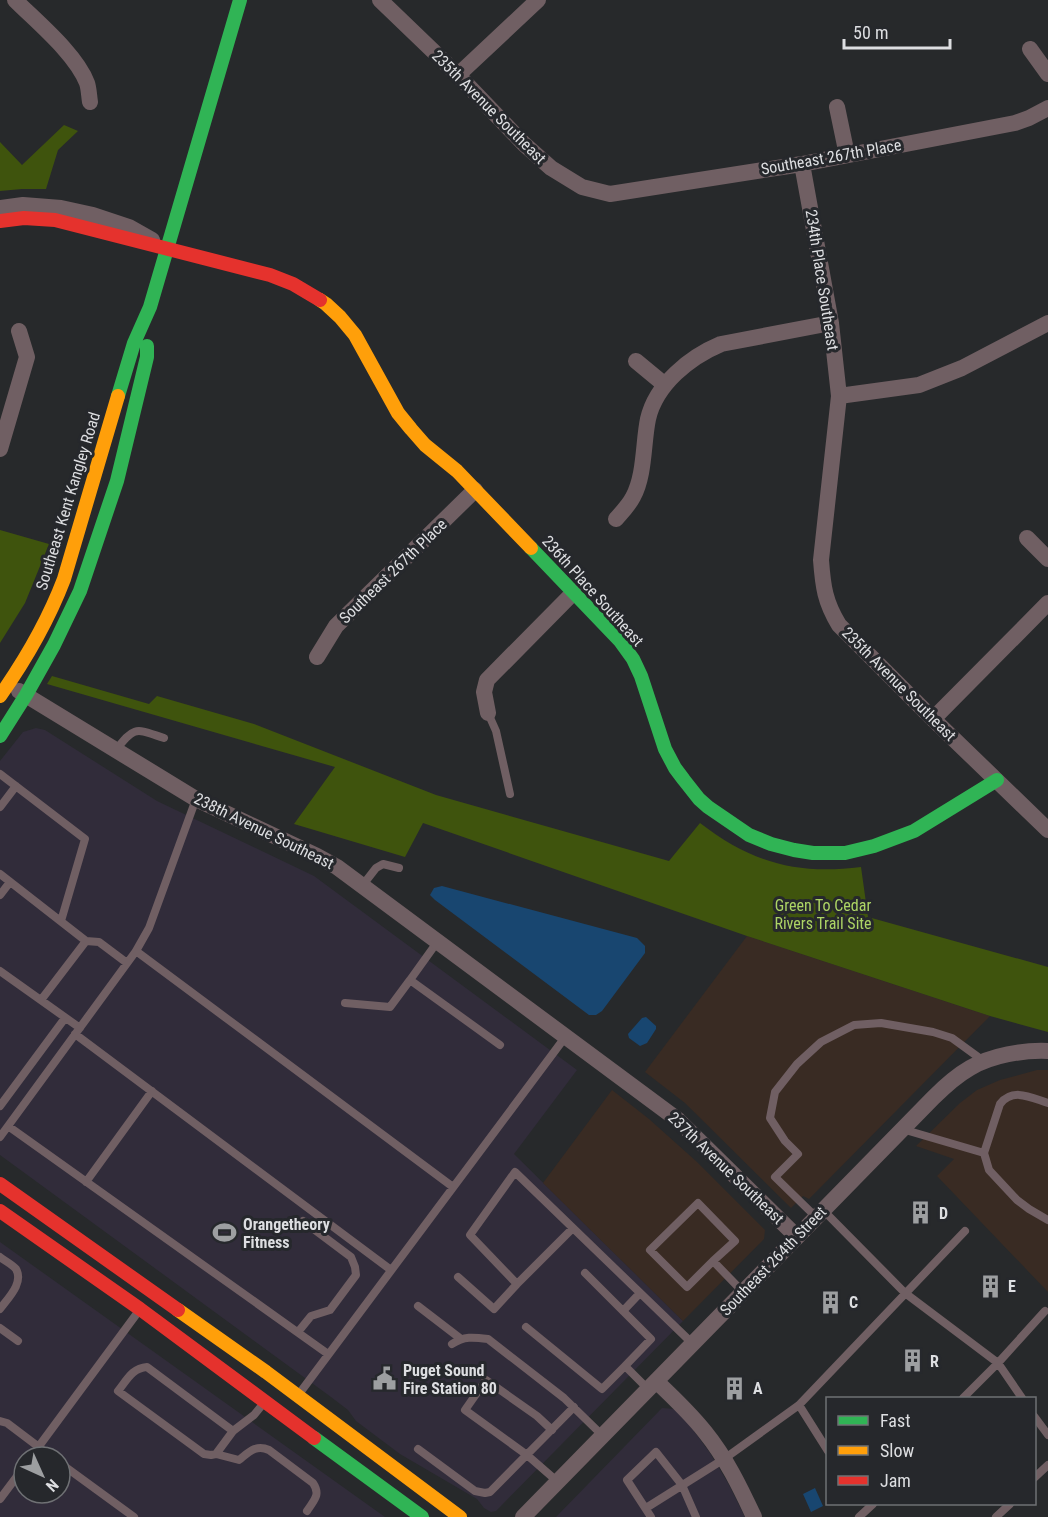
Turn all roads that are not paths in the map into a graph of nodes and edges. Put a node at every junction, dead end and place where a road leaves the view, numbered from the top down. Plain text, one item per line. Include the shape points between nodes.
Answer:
1 (15, 0) edge
2 (240, 0) edge
3 (380, 0) edge
4 (538, 0) edge
5 (1030, 48) dead end
6 (1048, 74) edge
7 (458, 75) junction
8 (90, 102) dead end
9 (837, 107) dead end
10 (1048, 108) edge
11 (847, 155) junction
12 (802, 164) junction
13 (609, 194) joint
14 (0, 208) edge
15 (0, 221) edge
16 (168, 249) junction
17 (150, 307) junction
18 (831, 323) junction
19 (1048, 323) edge
20 (19, 331) dead end
21 (636, 361) dead end
22 (665, 385) junction
23 (839, 396) junction
24 (0, 449) edge
25 (475, 490) junction
26 (616, 519) dead end
27 (1027, 538) dead end
28 (1048, 559) edge
29 (574, 592) junction
30 (1048, 603) edge
31 (316, 657) dead end
32 (4, 690) edge
33 (26, 695) junction
34 (488, 712) joint
35 (933, 718) junction
36 (0, 736) edge
37 (164, 738) dead end
38 (116, 750) junction
39 (0, 774) edge
40 (997, 780) junction
41 (16, 786) junction
42 (510, 794) dead end
43 (196, 799) junction
44 (0, 807) edge
45 (1048, 830) edge
46 (399, 868) dead end
47 (0, 874) edge
48 (10, 882) junction
49 (362, 886) junction
50 (0, 895) edge
51 (62, 921) junction
52 (86, 941) junction
53 (438, 941) junction
54 (136, 951) junction
55 (127, 963) junction
56 (0, 971) edge
57 (410, 980) junction
58 (41, 1000) junction
59 (345, 1004) dead end
60 (65, 1018) junction
61 (78, 1031) junction
62 (566, 1036) junction
63 (500, 1045) dead end
64 (1048, 1051) edge
65 (985, 1062) junction
66 (152, 1091) junction
67 (1048, 1103) edge
68 (0, 1106) edge
69 (8, 1126) junction
70 (902, 1129) junction
71 (0, 1137) edge
72 (984, 1153) junction
73 (86, 1182) junction
74 (0, 1184) edge
75 (453, 1187) junction
76 (0, 1211) edge
77 (820, 1213) junction
78 (1048, 1220) edge
79 (303, 1221) dead end
80 (573, 1228) junction
81 (965, 1231) dead end
82 (797, 1237) junction
83 (0, 1257) edge
84 (713, 1261) junction
85 (391, 1270) junction
86 (585, 1273) dead end
87 (458, 1277) dead end
88 (517, 1284) junction
89 (743, 1292) junction
90 (640, 1293) junction
91 (905, 1293) junction
92 (418, 1306) dead end
93 (0, 1309) edge
94 (140, 1309) junction
95 (623, 1311) junction
96 (1045, 1311) dead end
97 (526, 1327) dead end
98 (0, 1328) edge
99 (298, 1332) junction
100 (461, 1339) junction
101 (18, 1341) dead end
102 (452, 1344) dead end
103 (693, 1344) junction
104 (226, 1345) junction
105 (328, 1354) junction
106 (998, 1363) junction
107 (625, 1366) junction
108 (652, 1385) junction
109 (297, 1396) junction
110 (964, 1397) edge
111 (1021, 1397) edge
112 (265, 1401) junction
113 (799, 1405) junction
114 (574, 1407) junction
115 (1036, 1417) edge
116 (0, 1421) edge
117 (552, 1430) junction
118 (233, 1431) junction
119 (1048, 1435) edge
120 (603, 1436) junction
121 (36, 1445) edge
122 (40, 1445) edge
123 (826, 1448) edge
124 (418, 1449) dead end
125 (216, 1454) junction
126 (527, 1455) junction
127 (724, 1459) junction
128 (1048, 1465) edge
129 (72, 1472) edge
130 (1036, 1477) edge
131 (558, 1482) junction
132 (12, 1483) edge
133 (682, 1485) junction
134 (0, 1499) edge
135 (871, 1505) edge
136 (1008, 1505) edge
137 (646, 1508) junction
138 (307, 1510) dead end
139 (134, 1517) edge
140 (422, 1517) edge
141 (460, 1517) edge
142 (524, 1517) edge
143 (651, 1517) edge
144 (696, 1517) edge
145 (754, 1517) edge
146 (859, 1517) edge
147 (996, 1517) edge

1 - 8 street via 68,52 87,84
2 - 16 main road, Southeast Kent Kangley Road
3 - 7 street, 235th Avenue Southeast
4 - 7 street
5 - 6 street
7 - 13 street, 235th Avenue Southeast via 550,168 582,187
9 - 11 street
10 - 11 street, Southeast 267th Place via 1015,123
11 - 12 street, Southeast 267th Place
12 - 13 street, Southeast 267th Place
12 - 18 street, 234th Place Southeast
14 - 16 street via 23,205 93,215 129,227
15 - 16 main road, 236th Place Southeast via 55,220
16 - 17 main road, Southeast Kent Kangley Road
16 - 25 main road, 236th Place Southeast via 270,275 326,304 355,335 411,429
17 - 32 main road, Southeast Kent Kangley Road via 134,343 59,592 32,648
17 - 33 main road, Southeast Kent Kangley Road via 147,357 117,481 80,591
18 - 22 street via 721,344 695,359
18 - 23 street, 234th Place Southeast
19 - 23 street via 962,368 919,385
20 - 24 street via 27,357
21 - 22 street
22 - 26 street via 648,417 639,484
23 - 35 street, 235th Avenue Southeast via 821,560 830,609 839,625
25 - 29 main road, 236th Place Southeast
25 - 31 street, Southeast 267th Place via 336,626
27 - 28 street
29 - 34 street via 487,680 484,692
29 - 40 main road, 236th Place Southeast via 633,659 675,768 699,799 749,835 794,850 845,853 914,831
30 - 35 street
32 - 33 street, 238th Avenue Southeast
33 - 36 main road, Southeast Kent Kangley Road
33 - 38 street, 238th Avenue Southeast
34 - 42 lane
35 - 40 street, 235th Avenue Southeast
37 - 38 lane via 132,732
38 - 43 street, 238th Avenue Southeast
39 - 41 lane
40 - 45 street, 235th Avenue Southeast
41 - 44 lane
41 - 51 lane via 85,840
43 - 49 street, 238th Avenue Southeast via 317,856
43 - 54 lane via 149,928
46 - 49 lane via 383,864
47 - 48 lane
48 - 50 lane
48 - 51 lane
49 - 53 street, 238th Avenue Southeast
51 - 52 lane
52 - 55 lane via 99,942
52 - 58 lane
53 - 57 lane
53 - 62 street, 238th Avenue Southeast
54 - 55 lane
54 - 75 lane
55 - 61 lane
56 - 58 lane
57 - 59 lane via 390,1007
57 - 63 lane
58 - 60 lane
60 - 61 lane
60 - 68 lane
61 - 66 lane
61 - 69 lane
62 - 75 lane
62 - 82 street, 237th Avenue Southeast via 678,1120
64 - 65 street, Southeast 264th Street via 1030,1050
65 - 70 street, Southeast 264th Street via 950,1082
65 - 77 lane via 952,1038 881,1023 854,1025 821,1042 775,1092 770,1118 798,1154 775,1177
66 - 73 lane
66 - 85 lane
67 - 72 lane via 1021,1094 1003,1101
69 - 71 lane
69 - 73 lane
70 - 72 lane
70 - 77 street, Southeast 264th Street
72 - 78 lane via 989,1170 1017,1200
73 - 99 lane
74 - 104 main road
75 - 85 lane
76 - 94 main road
77 - 82 street, Southeast 264th Street
77 - 91 lane
79 - 99 lane via 351,1257 356,1275 330,1310 311,1316
80 - 88 lane
80 - 88 lane via 515,1172 470,1235
80 - 90 lane
81 - 91 lane
82 - 89 street, Southeast 264th Street
83 - 93 lane via 15,1268 18,1278 14,1291
84 - 84 lane via 735,1240 698,1203 650,1250 687,1287
84 - 89 lane
85 - 105 lane
86 - 95 lane
87 - 88 lane via 494,1309
89 - 103 street, Southeast 264th Street
90 - 95 lane
90 - 103 lane
91 - 106 lane
91 - 113 lane
92 - 100 lane
94 - 104 main road via 152,1306 212,1347
94 - 112 main road
94 - 122 lane
95 - 107 lane via 651,1339
96 - 106 lane
97 - 107 lane via 602,1389
98 - 101 lane
99 - 105 lane
100 - 102 lane
100 - 114 lane via 488,1339
103 - 108 street, Southeast 264th Street
104 - 109 main road
105 - 109 lane
106 - 110 lane
106 - 111 lane
107 - 108 lane
108 - 120 street, Southeast 264th Street
108 - 127 street via 692,1416
109 - 141 main road
112 - 118 lane
112 - 140 main road
113 - 123 lane
113 - 127 lane
114 - 117 lane
114 - 120 lane
115 - 119 lane
116 - 121 lane
117 - 126 lane
117 - 126 lane via 486,1380 465,1410
118 - 125 lane
118 - 125 lane via 147,1367 135,1371 118,1391 204,1454
120 - 131 street, Southeast 264th Street
124 - 126 lane via 475,1491 485,1493
125 - 138 lane via 239,1460 254,1448 269,1450 317,1489 317,1497
126 - 131 lane
127 - 133 lane
127 - 145 street
128 - 130 lane
129 - 139 lane
131 - 142 street, Southeast 264th Street
132 - 134 lane
133 - 137 lane
133 - 137 lane via 656,1452 627,1480
133 - 144 lane
135 - 146 lane
136 - 147 lane
137 - 143 lane

